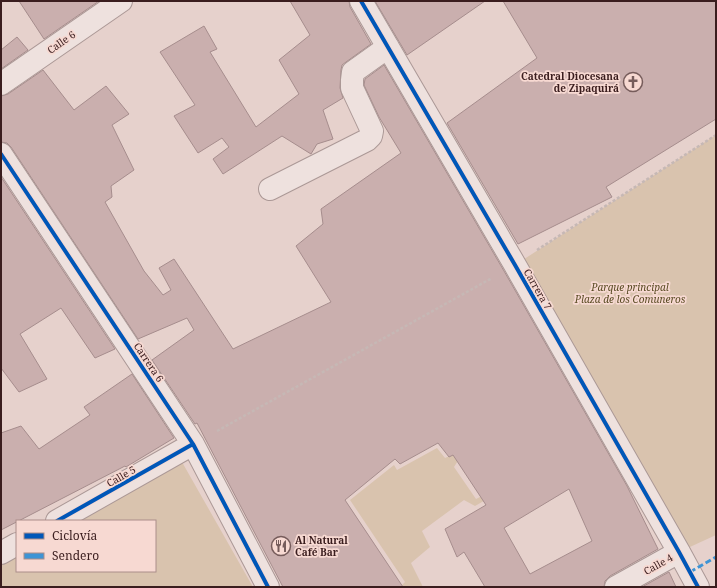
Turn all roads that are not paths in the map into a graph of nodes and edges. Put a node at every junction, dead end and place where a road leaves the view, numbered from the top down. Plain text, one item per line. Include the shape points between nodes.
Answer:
1 (121, 1) edge
2 (361, 1) edge
3 (388, 47) junction
4 (1, 84) edge
5 (1, 154) edge
6 (270, 188) dead end
7 (193, 444) junction
8 (59, 520) edge
9 (16, 545) edge
10 (679, 552) junction
11 (1, 553) edge
12 (268, 587) edge
13 (616, 587) edge
14 (698, 587) edge

1 - 4 street, Calle 6
2 - 3 street, Carrera 7
3 - 6 street via 353,72 352,88 372,131 371,136
3 - 10 street, Carrera 7
5 - 7 street, Carrera 6
7 - 8 street, Calle 5
7 - 12 street, Carrera 6
9 - 11 street
10 - 13 street, Calle 4
10 - 14 street, Carrera 7

